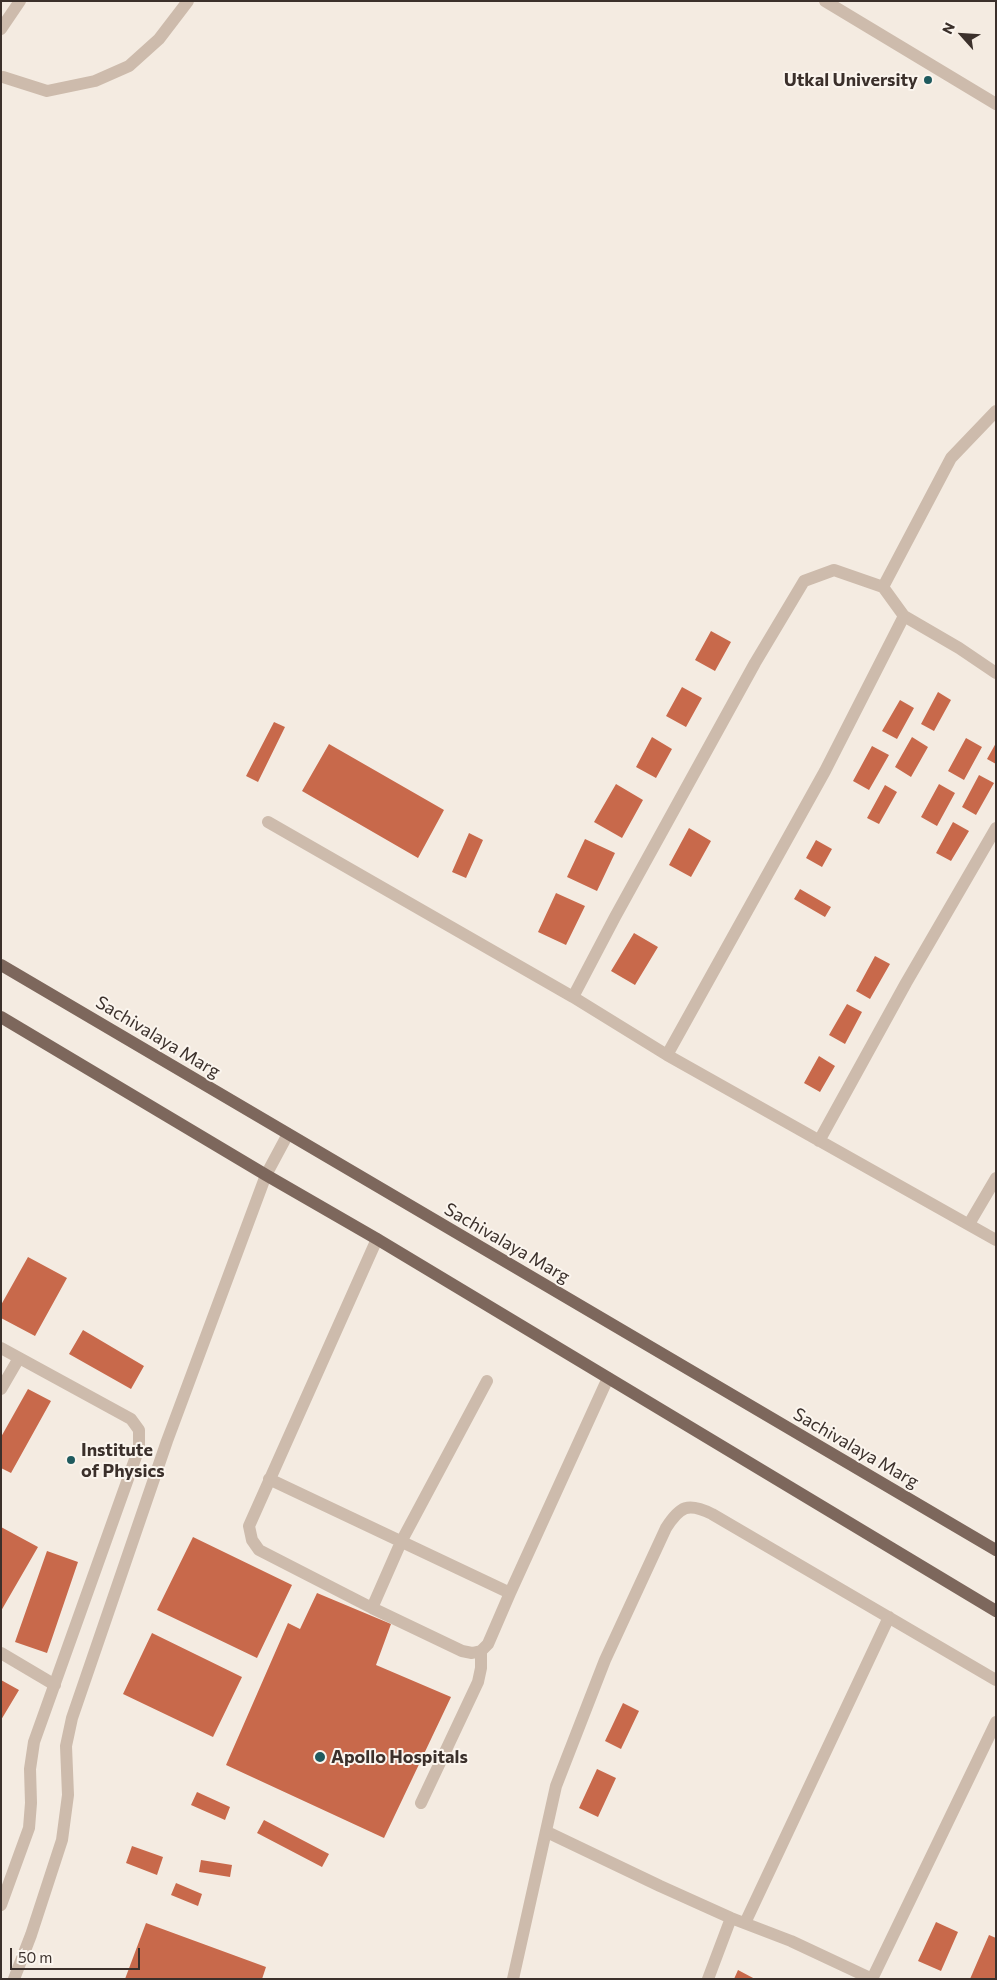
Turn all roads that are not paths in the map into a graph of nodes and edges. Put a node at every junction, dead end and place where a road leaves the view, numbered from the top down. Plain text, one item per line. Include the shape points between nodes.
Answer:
1 (20, 1) edge
2 (188, 1) edge
3 (825, 1) edge
4 (1, 29) edge
5 (3, 77) dead end
6 (996, 104) edge
7 (996, 411) edge
8 (883, 587) junction
9 (904, 616) junction
10 (996, 673) edge
11 (268, 822) dead end
12 (996, 828) edge
13 (1, 965) edge
14 (573, 997) junction
15 (1, 1017) edge
16 (667, 1055) junction
17 (288, 1134) junction
18 (819, 1141) junction
19 (266, 1176) junction
20 (996, 1178) edge
21 (969, 1224) junction
22 (377, 1239) junction
23 (996, 1240) edge
24 (1, 1348) edge
25 (19, 1358) junction
26 (608, 1378) junction
27 (488, 1381) dead end
28 (1, 1389) edge
29 (269, 1479) junction
30 (401, 1542) junction
31 (996, 1550) edge
32 (510, 1593) junction
33 (372, 1608) junction
34 (996, 1611) edge
35 (889, 1617) junction
36 (481, 1651) junction
37 (1, 1653) edge
38 (996, 1680) edge
39 (55, 1685) junction
40 (996, 1722) edge
41 (421, 1804) dead end
42 (547, 1832) junction
43 (1, 1905) edge
44 (731, 1918) junction
45 (745, 1924) junction
46 (14, 1979) edge
47 (513, 1979) edge
48 (708, 1979) edge
49 (872, 1979) edge

1 - 4 street
2 - 5 street via 159,39 129,66 95,80 47,91
3 - 6 street
7 - 8 street via 951,458
8 - 9 street
8 - 14 street via 834,570 804,582 755,663
9 - 10 street
9 - 16 street via 825,771
11 - 14 street
12 - 18 street
13 - 17 main road, Sachivalaya Marg
14 - 16 street
15 - 19 main road
16 - 18 street
17 - 19 street
17 - 31 main road, Sachivalaya Marg
18 - 21 street
19 - 22 main road
19 - 46 street via 167,1441 72,1718 66,1746 68,1795 62,1840
20 - 21 street
21 - 23 street
22 - 26 main road
22 - 29 street
24 - 25 street
25 - 28 street
25 - 39 street via 131,1419 139,1430 139,1448 134,1465
26 - 32 street
26 - 34 main road
27 - 30 street
29 - 30 street
29 - 33 street via 249,1526 252,1540 259,1550
30 - 32 street
30 - 33 street
32 - 36 street via 488,1644
33 - 36 street via 462,1651
35 - 38 street
35 - 42 street via 712,1514 691,1506 682,1509 666,1528 605,1660 556,1786
35 - 45 street
36 - 41 street via 478,1682
37 - 39 street
39 - 43 street via 34,1742 29,1828
40 - 49 street
42 - 44 street
42 - 47 street
44 - 45 street
44 - 48 street
45 - 49 street via 791,1941

